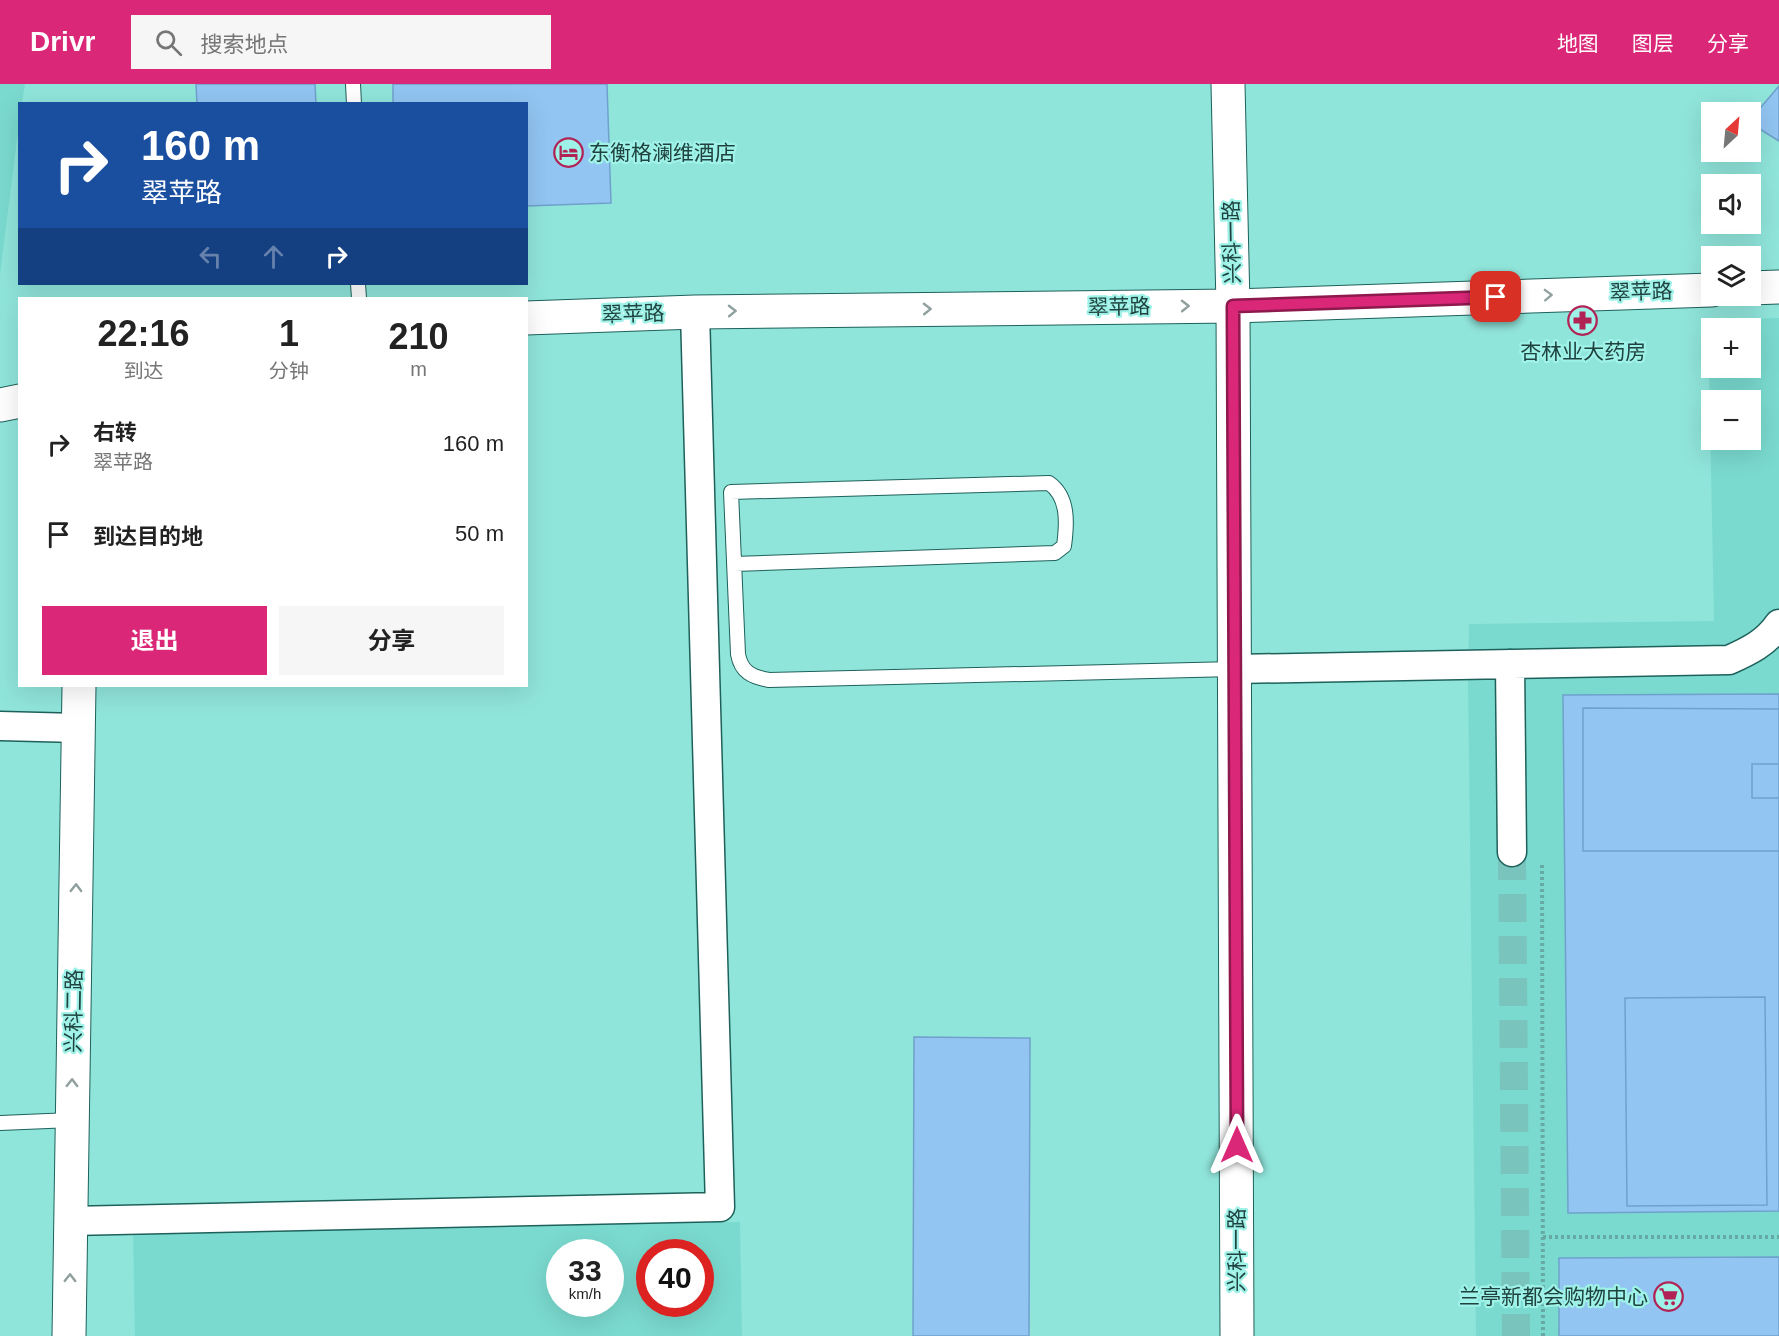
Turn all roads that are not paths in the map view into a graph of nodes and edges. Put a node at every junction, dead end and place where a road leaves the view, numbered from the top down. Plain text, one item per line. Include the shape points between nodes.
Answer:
1 (353, 84) edge
2 (1228, 84) edge
3 (354, 102) edge
4 (1779, 287) edge
5 (1761, 288) edge
6 (1701, 290) edge
7 (1233, 306) junction
8 (695, 312) junction
9 (528, 318) edge
10 (18, 400) edge
11 (0, 405) edge
12 (734, 564) junction
13 (1779, 624) edge
14 (1510, 664) junction
15 (1236, 669) junction
16 (79, 687) edge
17 (0, 726) edge
18 (78, 728) junction
19 (1512, 852) tunnel mouth
20 (72, 1120) junction
21 (0, 1123) edge
22 (70, 1221) junction
23 (69, 1336) edge
24 (1238, 1336) edge

1 - 3 lane
2 - 7 street, 兴科一路
4 - 5 street
7 -> 6 street, 翠苹路
8 -> 7 street, 翠苹路
7 - 15 street, 兴科一路
8 - 9 street, 翠苹路
8 - 22 street via 720,1207
10 - 11 street
12 - 12 lane via 1055,554 1064,546 1066,535 1064,499 1049,483 731,492
12 - 15 lane via 738,654 740,663 754,677 769,680
13 - 14 street via 1756,647 1729,660
14 - 15 street
14 - 19 street
15 - 24 street, 兴科一路
16 - 18 street, 兴科二路
17 - 18 street
20 -> 18 street, 兴科二路
20 - 21 lane
20 - 22 street, 兴科二路
23 -> 22 street, 兴科二路

